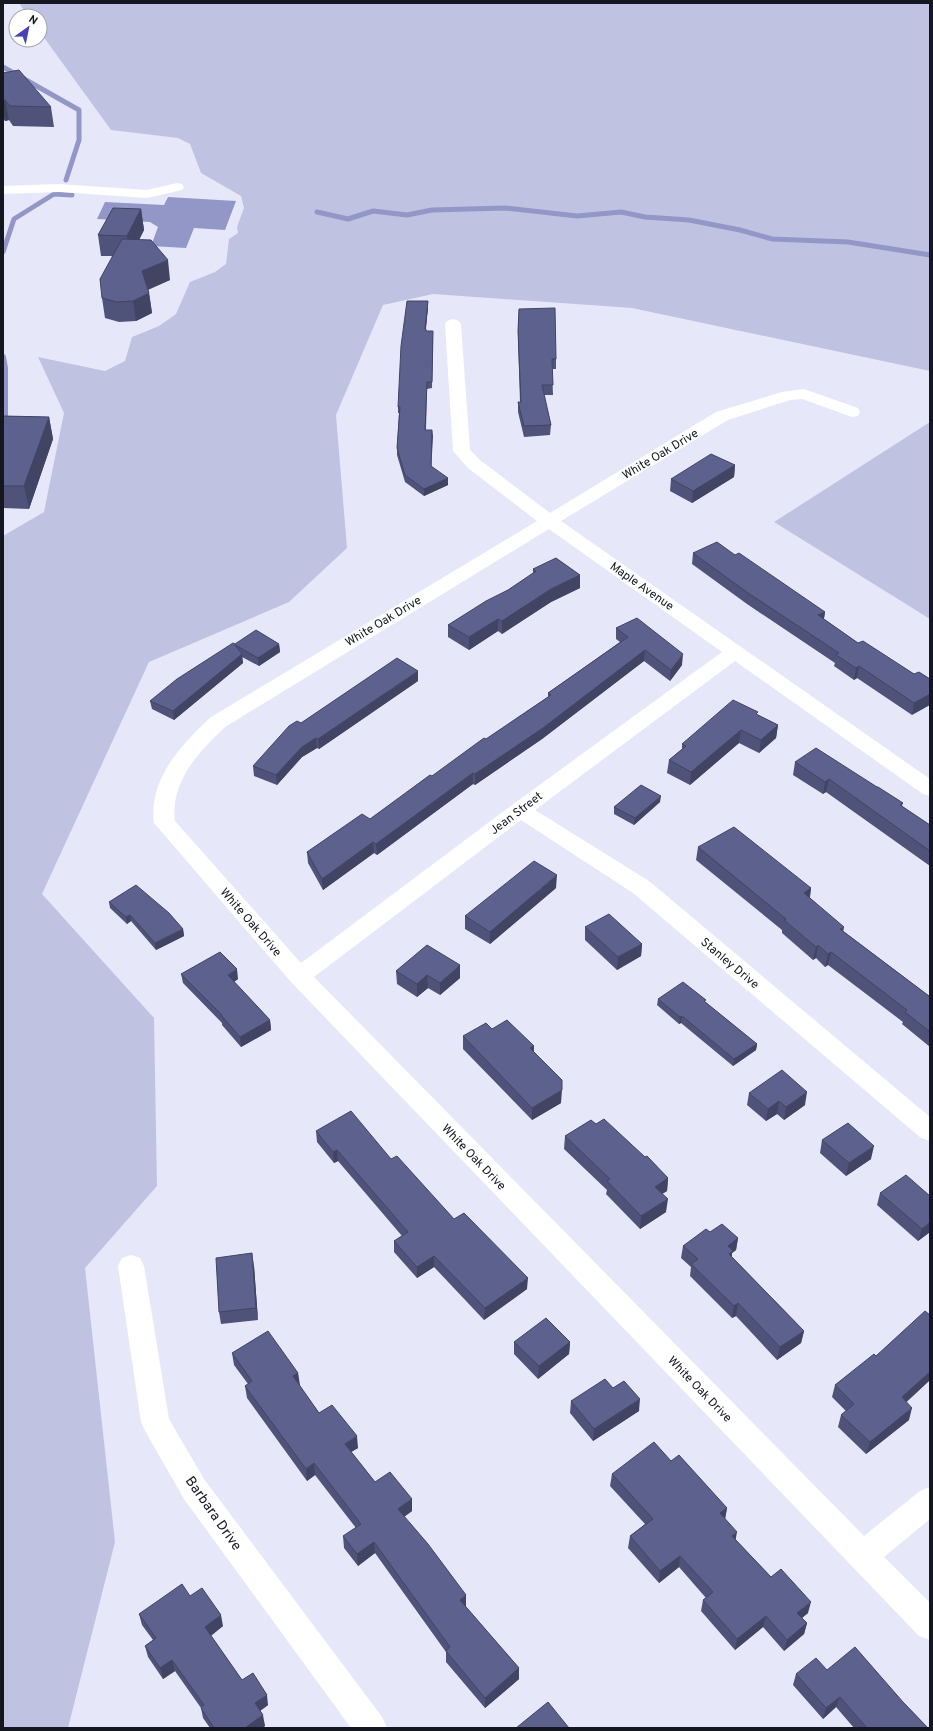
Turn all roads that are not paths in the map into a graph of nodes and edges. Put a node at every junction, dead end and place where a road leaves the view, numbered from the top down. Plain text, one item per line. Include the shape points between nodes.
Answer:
1 (177, 187) dead end
2 (3, 190) edge
3 (453, 324) dead end
4 (852, 412) dead end
5 (549, 521) junction
6 (735, 652) junction
7 (930, 789) edge
8 (520, 810) junction
9 (299, 976) junction
10 (930, 1131) edge
11 (131, 1266) dead end
12 (930, 1501) edge
13 (863, 1555) junction
14 (930, 1625) edge
15 (371, 1728) edge

1 - 2 street via 147,194 60,188
3 - 5 street, Maple Avenue via 462,451 474,464
4 - 5 street, White Oak Drive via 804,394 793,394 722,416
5 - 6 street, Maple Avenue
5 - 9 street, White Oak Drive via 218,722 190,749 174,774 164,802 165,823
6 - 7 street, Maple Avenue
6 - 8 street, Jean Street
8 - 9 street, Jean Street
8 - 10 street, Stanley Drive via 641,887
9 - 13 street, White Oak Drive
11 - 15 street, Barbara Drive via 155,1422 194,1489
12 - 13 street
13 - 14 street, White Oak Drive

